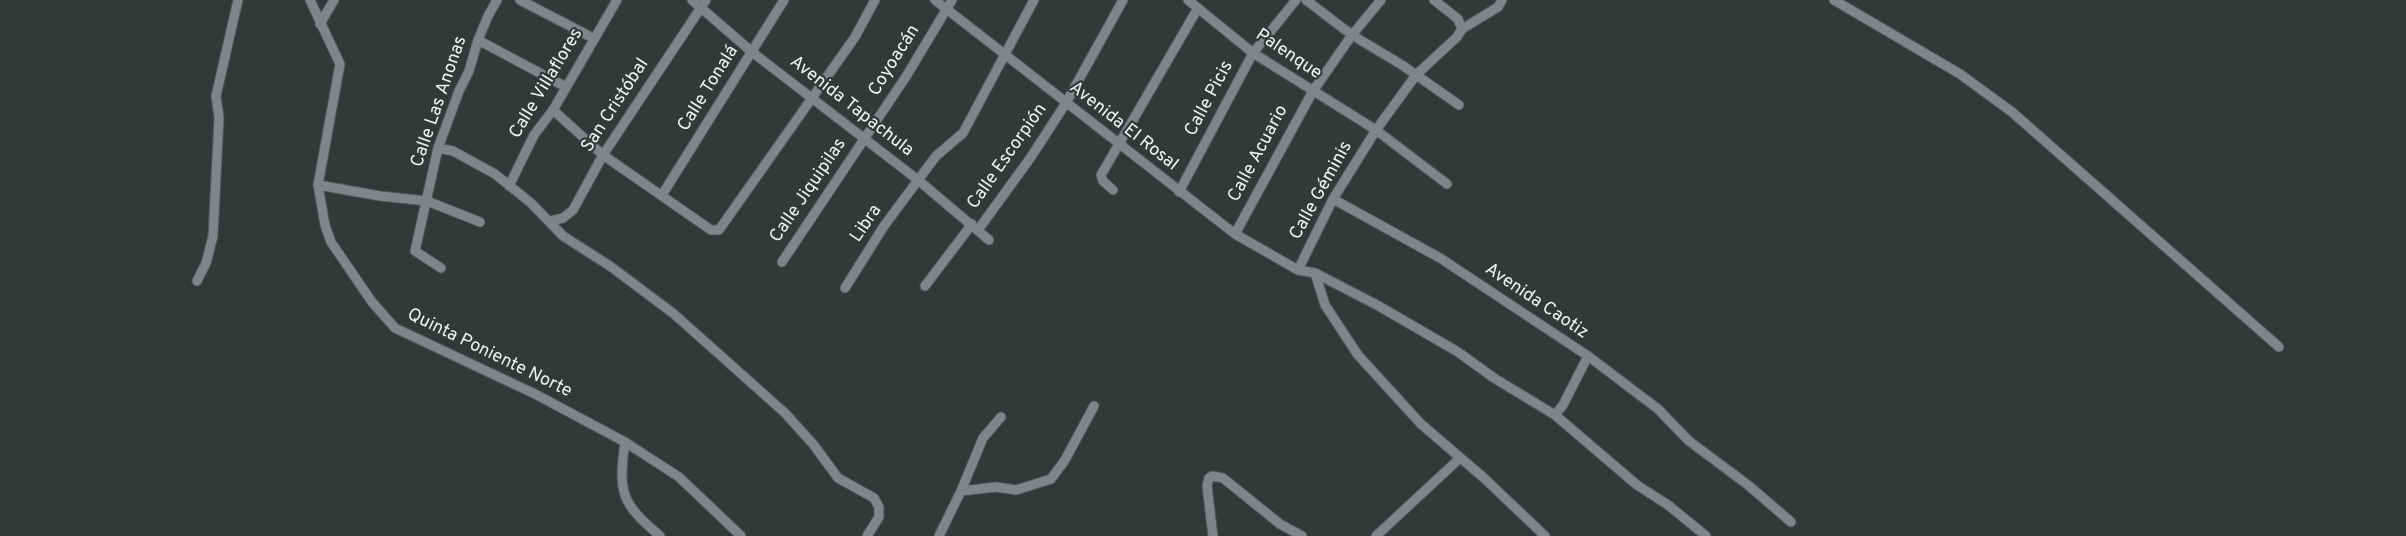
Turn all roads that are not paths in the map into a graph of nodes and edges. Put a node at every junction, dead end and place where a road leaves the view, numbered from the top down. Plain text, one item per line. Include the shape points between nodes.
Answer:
1 (238, 0) edge
2 (310, 0) edge
3 (334, 0) edge
4 (497, 0) edge
5 (520, 0) edge
6 (617, 0) edge
7 (692, 0) edge
8 (784, 0) edge
9 (875, 0) edge
10 (935, 0) edge
11 (952, 0) edge
12 (1034, 0) edge
13 (1123, 0) edge
14 (1188, 0) edge
15 (1296, 0) edge
16 (1306, 0) edge
17 (1381, 0) edge
18 (1434, 0) edge
19 (1502, 0) edge
20 (1834, 0) edge
21 (704, 4) edge
22 (1198, 8) junction
23 (946, 10) junction
24 (320, 24) junction
25 (1462, 29) junction
26 (1352, 35) junction
27 (593, 38) junction
28 (478, 40) junction
29 (752, 52) junction
30 (1253, 53) junction
31 (1003, 55) junction
32 (1416, 75) junction
33 (566, 87) junction
34 (1312, 91) junction
35 (811, 97) junction
36 (1066, 103) junction
37 (1459, 105) dead end
38 (553, 110) junction
39 (1376, 130) junction
40 (864, 139) junction
41 (1119, 146) junction
42 (438, 148) junction
43 (603, 154) junction
44 (918, 180) junction
45 (1447, 184) dead end
46 (318, 185) junction
47 (509, 186) junction
48 (1113, 190) dead end
49 (1179, 192) junction
50 (662, 195) junction
51 (1333, 199) junction
52 (427, 201) junction
53 (550, 221) junction
54 (480, 222) dead end
55 (975, 227) junction
56 (1235, 234) junction
57 (989, 240) dead end
58 (782, 262) dead end
59 (441, 268) dead end
60 (1298, 270) junction
61 (1315, 273) junction
62 (197, 281) dead end
63 (925, 286) dead end
64 (845, 288) dead end
65 (2279, 347) dead end
66 (1588, 356) junction
67 (1094, 406) dead end
68 (1555, 415) junction
69 (1001, 417) dead end
70 (625, 442) junction
71 (1460, 459) junction
72 (961, 491) junction
73 (1791, 522) dead end
74 (660, 536) edge
75 (741, 536) edge
76 (867, 536) edge
77 (939, 536) edge
78 (1213, 536) edge
79 (1302, 536) edge
80 (1376, 536) edge
81 (1545, 536) edge
82 (1706, 536) edge

1 - 62 street via 216,96 219,118 213,236
2 - 24 street, Quinta Poniente Norte
3 - 24 street
4 - 28 street, Calle Las Anonas
5 - 27 street
6 - 27 street, Calle Villaflores
7 - 21 street, Avenida Tapachula
8 - 29 street, Calle Tonalá
9 - 35 street via 855,37
10 - 23 street, Avenida El Rosal
11 - 23 street, Coyoacán
12 - 31 street
13 - 36 street, Calle Escorpión
14 - 22 street, Palenque
15 - 30 street, Calle Picis
16 - 26 street
17 - 26 street, Calle Acuario
18 - 25 street via 1458,19
19 - 25 street, Calle Géminis via 1498,7
20 - 65 street via 1960,74 2012,112
21 - 29 street, Avenida Tapachula
21 - 43 street, San Cristóbal
22 - 30 street, Palenque
22 - 41 street
23 - 31 street, Avenida El Rosal
23 - 40 street, Coyoacán
24 - 46 street, Quinta Poniente Norte via 340,64
25 - 32 street, Calle Géminis
26 - 32 street
26 - 34 street, Calle Acuario
27 - 33 street, Calle Villaflores
28 - 33 street
28 - 42 street, Calle Las Anonas
29 - 35 street, Avenida Tapachula
29 - 50 street, Calle Tonalá
30 - 34 street, Palenque
30 - 49 street, Calle Picis
31 - 36 street, Avenida El Rosal
31 - 44 street, Libra via 963,133 936,156
32 - 37 street
32 - 39 street, Calle Géminis
33 - 38 street, Calle Villaflores
34 - 39 street, Palenque
34 - 56 street, Calle Acuario
35 - 40 street, Avenida Tapachula
35 - 50 street via 719,230 711,230
36 - 41 street, Avenida El Rosal
36 - 55 street, Calle Escorpión via 1031,157
38 - 43 street
38 - 47 street, Calle Villaflores via 534,135
39 - 45 street, Palenque
39 - 51 street, Calle Géminis
40 - 44 street, Avenida Tapachula
40 - 58 street, Calle Jiquipilas
41 - 48 street via 1100,178
41 - 49 street, Avenida El Rosal
42 - 47 street via 453,151
42 - 52 street, Calle Las Anonas
43 - 50 street
43 - 53 street, San Cristóbal via 573,210
44 - 55 street, Avenida Tapachula
44 - 64 street, Libra
46 - 52 street
46 - 70 street, Quinta Poniente Norte via 331,242 372,302 396,328
47 - 53 street
49 - 56 street, Avenida El Rosal
51 - 60 street, Calle Géminis
51 - 66 street, Avenida Caotiz via 1440,258
52 - 54 street
52 - 59 street, Calle Las Anonas via 416,254
53 - 76 street via 563,236 674,314 785,413 838,478 874,498 879,517
55 - 57 street, Avenida Tapachula
55 - 63 street, Calle Escorpión
56 - 60 street, Avenida El Rosal
60 - 61 street, Avenida El Rosal
61 - 68 street, Avenida El Rosal via 1458,352
61 - 71 street via 1324,305 1358,355 1421,424
66 - 68 street
66 - 73 street, Avenida Caotiz via 1658,409 1689,441
67 - 72 street via 1051,479 1016,490 996,487
68 - 82 street, Avenida El Rosal via 1637,485
69 - 72 street via 982,438
70 - 74 street via 621,487 632,509
70 - 75 street, Quinta Poniente Norte via 679,477
71 - 80 street
71 - 81 street
72 - 77 street
78 - 79 street via 1207,486 1212,476 1223,478 1280,524

